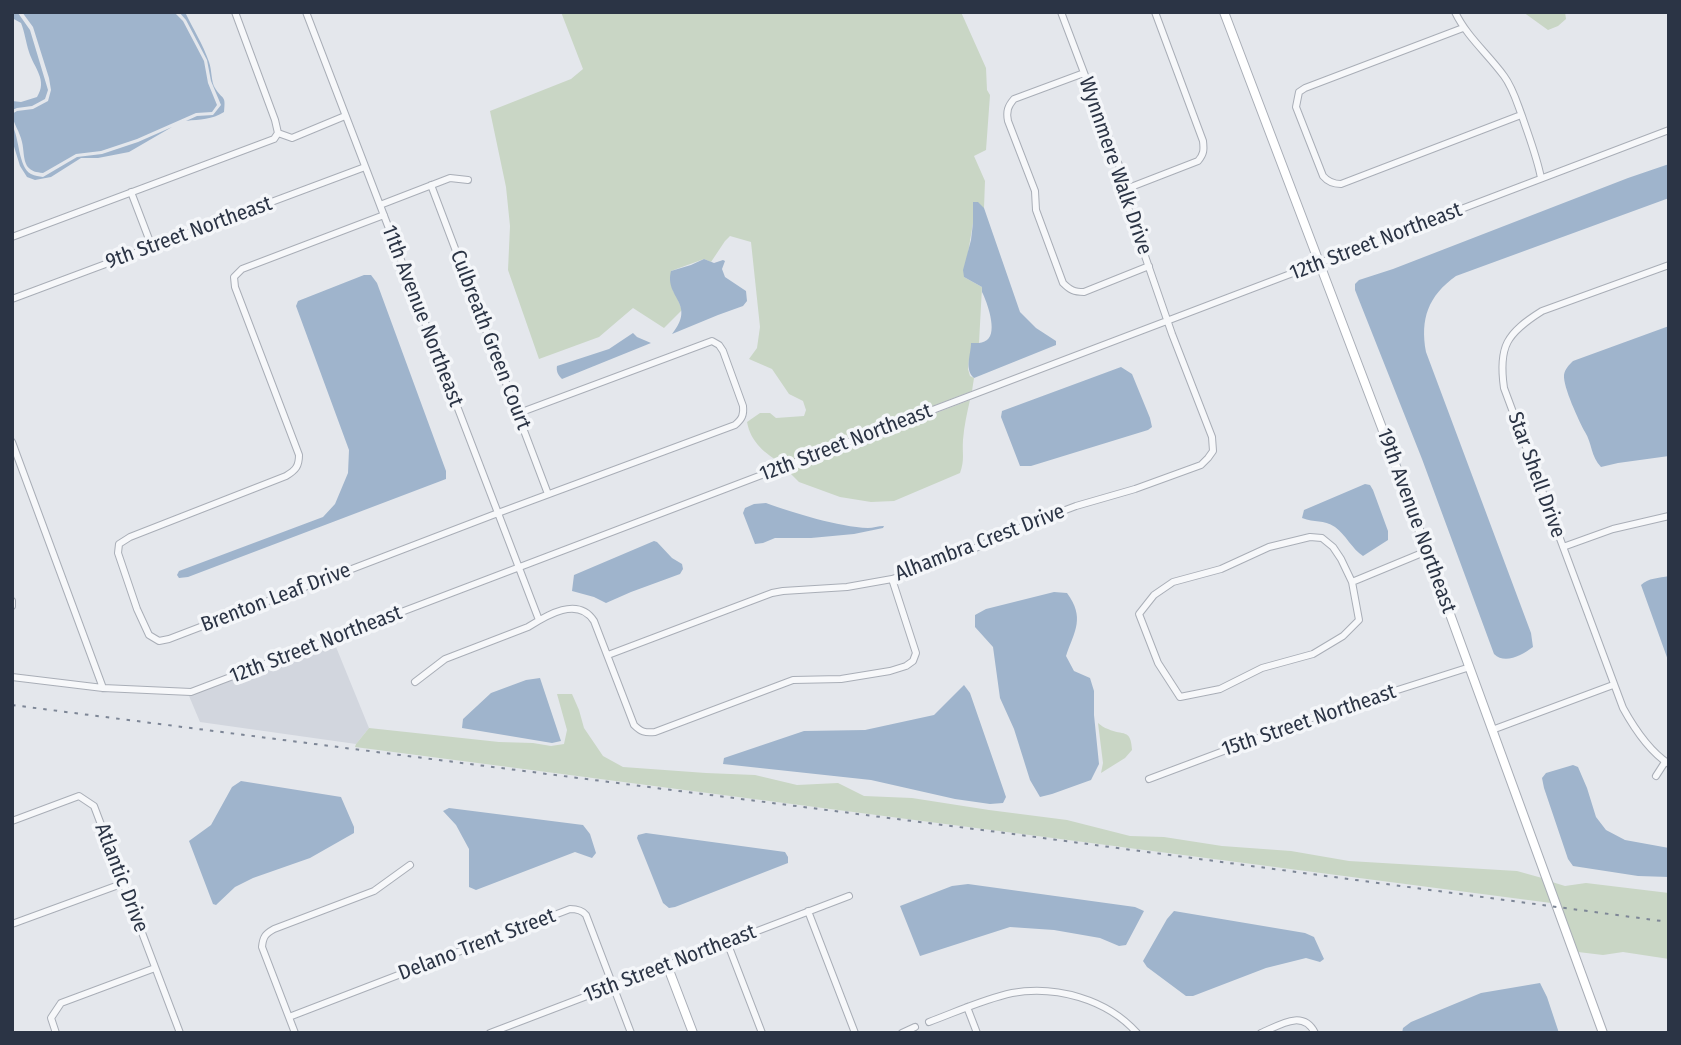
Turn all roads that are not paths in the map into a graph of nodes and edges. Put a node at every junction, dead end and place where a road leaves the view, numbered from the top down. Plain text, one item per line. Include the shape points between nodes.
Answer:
1 (235, 12) edge
2 (306, 12) edge
3 (1061, 12) edge
4 (1154, 12) edge
5 (1223, 12) edge
6 (1455, 12) edge
7 (1463, 28) junction
8 (1084, 73) junction
9 (1521, 115) junction
10 (345, 116) junction
11 (1669, 130) edge
12 (278, 133) junction
13 (365, 167) junction
14 (1541, 178) junction
15 (468, 180) dead end
16 (431, 185) junction
17 (1126, 187) junction
18 (131, 192) junction
19 (380, 205) junction
20 (384, 215) junction
21 (12, 237) edge
22 (152, 247) junction
23 (1319, 263) junction
24 (1669, 265) edge
25 (1149, 266) junction
26 (12, 299) edge
27 (1168, 320) junction
28 (519, 413) junction
29 (12, 442) edge
30 (548, 494) junction
31 (498, 513) junction
32 (1669, 516) edge
33 (1563, 547) junction
34 (1427, 551) junction
35 (519, 568) junction
36 (892, 579) junction
37 (1352, 582) junction
38 (12, 601) edge
39 (12, 606) edge
40 (539, 620) junction
41 (608, 655) junction
42 (1469, 667) junction
43 (12, 677) edge
44 (415, 682) dead end
45 (1613, 685) junction
46 (103, 688) junction
47 (1492, 730) junction
48 (1667, 763) edge
49 (1656, 776) dead end
50 (1149, 779) dead end
51 (12, 821) edge
52 (410, 865) dead end
53 (124, 883) junction
54 (849, 896) dead end
55 (808, 911) junction
56 (12, 924) edge
57 (727, 942) junction
58 (667, 965) junction
59 (155, 968) junction
60 (613, 986) junction
61 (967, 1007) junction
62 (289, 1017) junction
63 (929, 1022) dead end
64 (915, 1027) dead end
65 (56, 1033) edge
66 (180, 1033) edge
67 (295, 1033) edge
68 (490, 1033) edge
69 (631, 1033) edge
70 (693, 1033) edge
71 (762, 1033) edge
72 (855, 1033) edge
73 (902, 1033) edge
74 (977, 1033) edge
75 (1137, 1033) edge
76 (1261, 1033) edge
77 (1315, 1033) edge
78 (1603, 1033) edge

1 - 12 street
2 - 10 street, 11th Avenue Northeast
3 - 8 street, Wynnmere Walk Drive
4 - 17 street via 1204,149 1198,161
5 - 23 street, 19th Avenue Northeast
6 - 7 street
7 - 9 street via 1506,79
7 - 9 street via 1299,92 1296,107 1323,176 1341,184
8 - 17 street, Wynnmere Walk Drive
8 - 25 street via 1014,99 1008,106 1008,121 1035,191 1035,211 1063,283 1075,292
9 - 14 street
10 - 12 street via 292,138
10 - 13 street, 11th Avenue Northeast
11 - 14 street, 12th Street Northeast
12 - 18 street via 274,139
13 - 19 street, 11th Avenue Northeast
13 - 22 street, 9th Street Northeast
14 - 23 street, 12th Street Northeast
15 - 16 street via 450,178
16 - 19 street
16 - 28 street, Culbreath Green Court
17 - 25 street, Wynnmere Walk Drive via 1127,205
18 - 21 street
18 - 22 street
19 - 20 street, 11th Avenue Northeast
20 - 31 street, 11th Avenue Northeast
20 - 31 street, Brenton Leaf Drive via 242,269 234,277 299,464 286,476 119,544 137,609 149,635 159,641 169,639
22 - 26 street, 9th Street Northeast
23 - 27 street, 12th Street Northeast
23 - 34 street, 19th Avenue Northeast
24 - 33 street, Star Shell Drive via 1542,311 1512,333 1504,349 1504,388
25 - 27 street, Wynnmere Walk Drive
27 - 35 street, 12th Street Northeast
27 - 36 street, Alhambra Crest Drive via 1212,437 1213,451 1201,465 1076,506
28 - 30 street, Culbreath Green Court
28 - 30 street, Brenton Leaf Drive via 712,341 723,351 743,406 744,414 735,425
29 - 46 street
30 - 31 street, Brenton Leaf Drive
31 - 35 street, 11th Avenue Northeast
32 - 33 street
33 - 45 street, Star Shell Drive
34 - 37 street
34 - 42 street, 19th Avenue Northeast
35 - 40 street, 11th Avenue Northeast
35 - 46 street, 12th Street Northeast via 191,692
36 - 41 street, Alhambra Crest Drive via 772,593
36 - 41 street via 916,653 906,666 890,671 793,680 646,733 634,725
37 - 37 street via 1333,547 1322,538 1310,537 1173,582 1154,595 1139,614 1158,663 1180,697 1220,689 1262,668 1313,654 1343,636 1359,620
38 - 39 street
40 - 41 street via 569,608 589,613
40 - 44 street via 445,659
42 - 47 street, 19th Avenue Northeast
42 - 50 street, 15th Street Northeast via 1325,713
43 - 46 street, 12th Street Northeast
45 - 47 street
45 - 48 street, Star Shell Drive via 1633,727
47 - 78 street, 19th Avenue Northeast
48 - 49 street
51 - 53 street, Atlantic Drive via 79,796 94,806
52 - 62 street via 374,891 263,937 262,947
53 - 56 street
53 - 59 street, Atlantic Drive
54 - 55 street, 15th Street Northeast
55 - 57 street, 15th Street Northeast
55 - 72 street
57 - 58 street, 15th Street Northeast
57 - 71 street
58 - 60 street, 15th Street Northeast
58 - 70 street
59 - 65 street via 61,1003 51,1018
59 - 66 street, Atlantic Drive
60 - 62 street, Delano Trent Street via 586,915 570,909
60 - 68 street, 15th Street Northeast
60 - 69 street, Delano Trent Street
61 - 63 street
61 - 74 street
61 - 75 street via 1011,993 1056,992 1098,1004
62 - 67 street
64 - 73 street
76 - 77 street via 1302,1019

